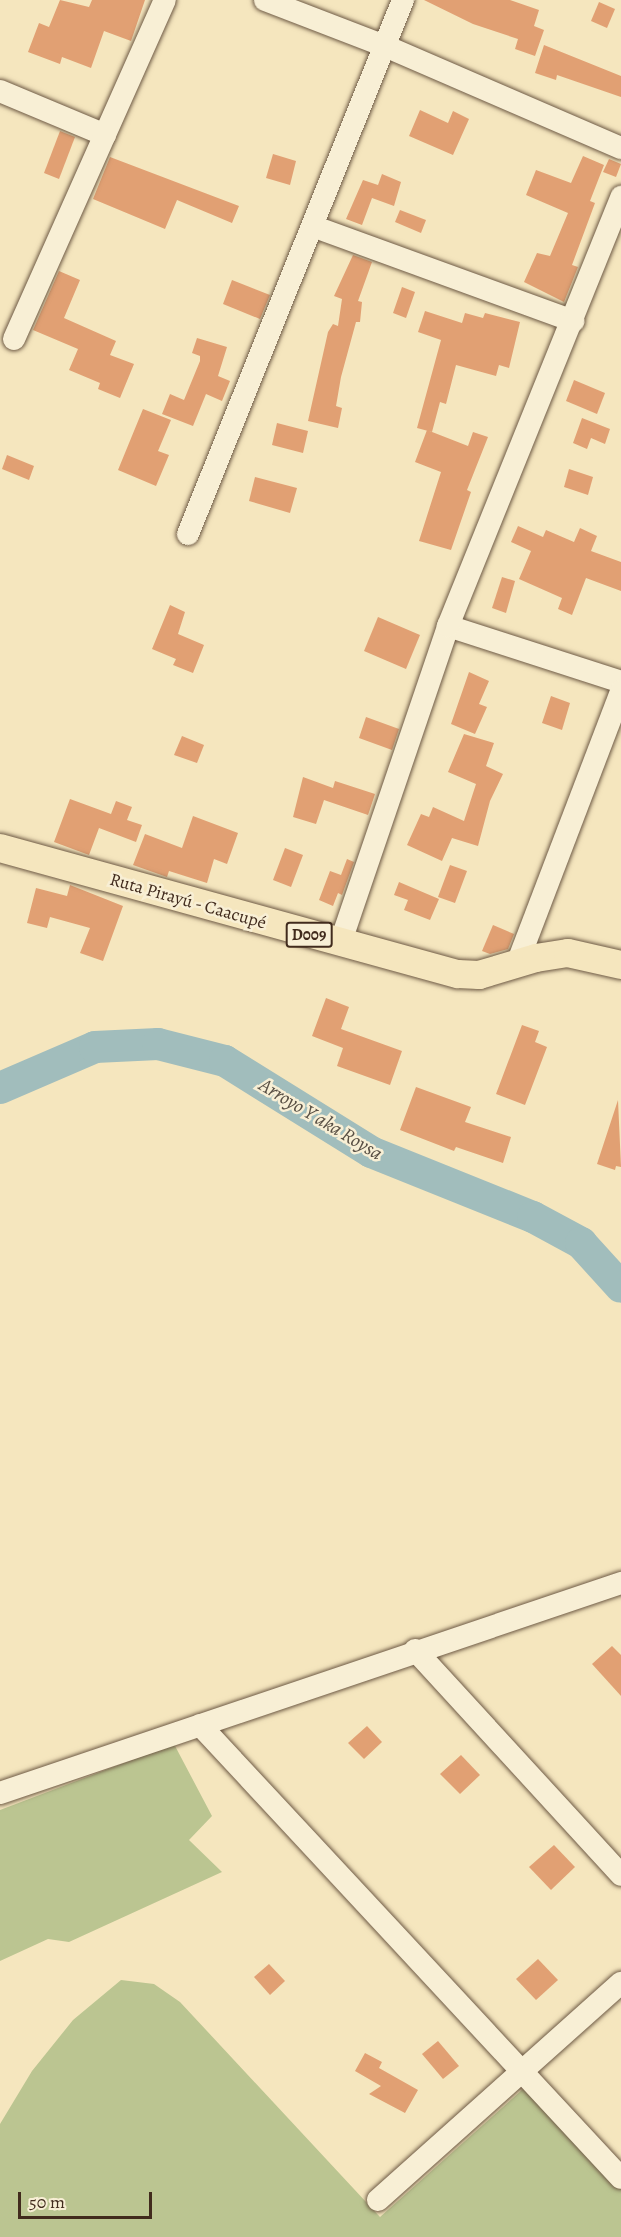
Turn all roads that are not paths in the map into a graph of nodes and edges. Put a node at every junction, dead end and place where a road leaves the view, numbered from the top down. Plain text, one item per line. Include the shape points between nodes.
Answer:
1 (165, 0) edge
2 (265, 0) edge
3 (403, 0) edge
4 (385, 46) junction
5 (0, 91) edge
6 (105, 135) junction
7 (621, 147) edge
8 (621, 197) edge
9 (315, 226) junction
10 (573, 321) junction
11 (14, 339) dead end
12 (188, 534) dead end
13 (448, 626) junction
14 (621, 682) edge
15 (621, 691) edge
16 (0, 848) edge
17 (340, 944) junction
18 (517, 964) junction
19 (621, 964) edge
20 (621, 1582) edge
21 (416, 1650) junction
22 (200, 1725) junction
23 (0, 1793) edge
24 (621, 1875) edge
25 (621, 1983) edge
26 (523, 2074) junction
27 (621, 2178) edge
28 (378, 2200) dead end

1 - 6 street
2 - 4 street
3 - 4 street
4 - 7 street
4 - 9 street
5 - 6 street
6 - 11 street
8 - 10 street
9 - 10 street
9 - 12 street
10 - 13 street
13 - 14 street
13 - 17 street
15 - 18 street
16 - 17 main road, Ruta Pirayú - Caacupé / D009
17 - 18 main road, Ruta Pirayú - Caacupé / D009 via 458,974 480,975
18 - 19 main road, Ruta Pirayú - Caacupé / D009 via 568,953
20 - 21 street
21 - 22 street
21 - 24 street
22 - 23 street
22 - 26 street
25 - 26 street
26 - 27 street
26 - 28 street

